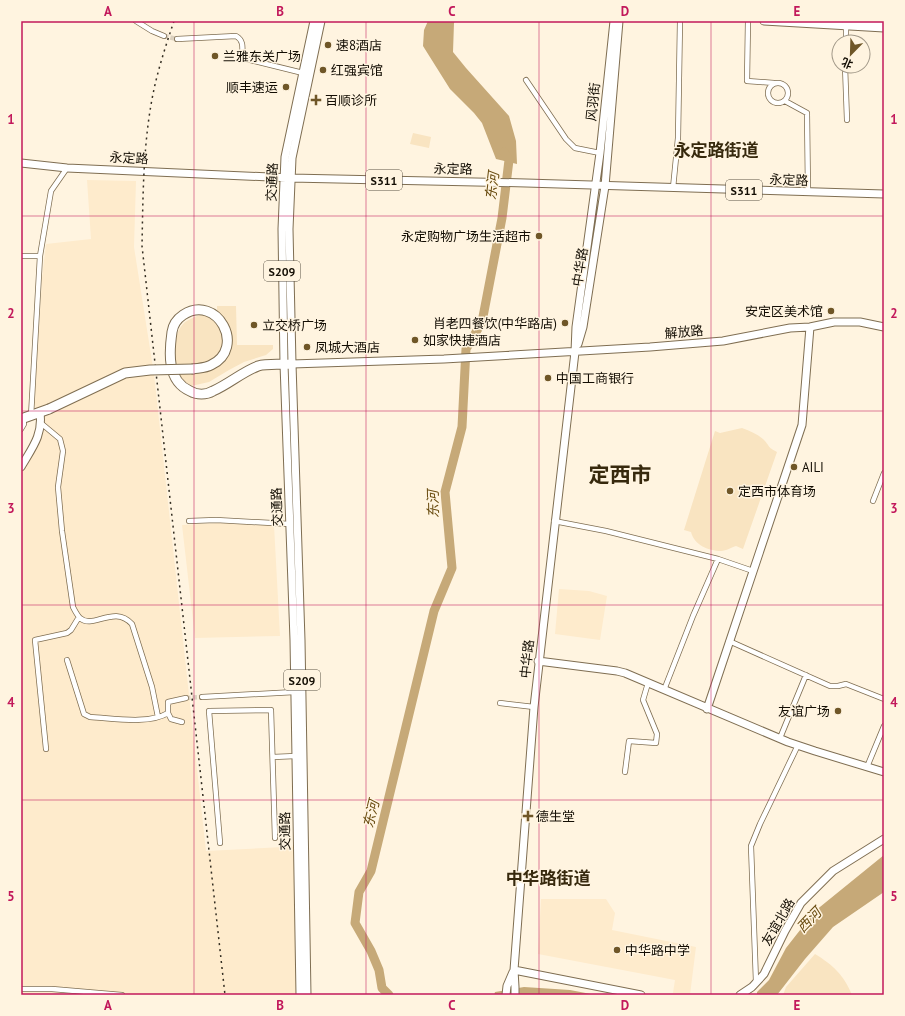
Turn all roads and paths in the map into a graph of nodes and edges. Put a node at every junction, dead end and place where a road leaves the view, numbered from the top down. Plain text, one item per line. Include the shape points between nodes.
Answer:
1 (136, 21) edge
2 (314, 21) edge
3 (321, 21) edge
4 (614, 21) edge
5 (619, 21) edge
6 (680, 21) edge
7 (748, 21) edge
8 (764, 21) edge
9 (884, 23) edge
10 (846, 24) edge
11 (884, 28) edge
12 (164, 36) tunnel mouth
13 (177, 39) tunnel mouth
14 (302, 73) junction
15 (845, 74) edge
16 (526, 80) dead end
17 (774, 83) junction
18 (785, 101) junction
19 (847, 120) dead end
20 (600, 153) junction
21 (21, 163) edge
22 (67, 168) junction
23 (287, 177) junction
24 (595, 185) junction
25 (605, 186) junction
26 (673, 188) junction
27 (808, 192) junction
28 (884, 194) edge
29 (21, 256) edge
30 (40, 256) junction
31 (810, 327) junction
32 (884, 327) edge
33 (575, 352) junction
34 (288, 364) junction
35 (45, 411) junction
36 (25, 418) edge
37 (42, 424) junction
38 (21, 429) edge
39 (21, 467) edge
40 (884, 473) edge
41 (873, 502) dead end
42 (189, 521) dead end
43 (554, 521) junction
44 (290, 524) junction
45 (718, 559) junction
46 (753, 571) junction
47 (78, 617) junction
48 (729, 641) junction
49 (67, 660) dead end
50 (538, 661) junction
51 (806, 675) junction
52 (648, 683) junction
53 (664, 690) junction
54 (295, 692) junction
55 (202, 697) tunnel mouth
56 (186, 698) tunnel mouth
57 (884, 699) edge
58 (500, 703) dead end
59 (534, 707) junction
60 (707, 708) junction
61 (168, 714) junction
62 (158, 717) junction
63 (182, 722) dead end
64 (884, 726) edge
65 (780, 738) junction
66 (798, 746) junction
67 (46, 749) dead end
68 (296, 756) junction
69 (273, 757) junction
70 (867, 767) junction
71 (625, 772) dead end
72 (884, 772) edge
73 (275, 838) dead end
74 (884, 839) edge
75 (220, 843) dead end
76 (514, 970) junction
77 (756, 982) junction
78 (21, 988) edge
79 (111, 994) edge
80 (122, 995) edge
81 (295, 995) edge
82 (300, 995) edge
83 (307, 995) edge
84 (506, 995) edge
85 (515, 995) edge
86 (641, 995) edge
87 (740, 995) edge

1 - 12 street
2 - 14 main road, 交通路 / S209
3 - 23 main road, 交通路 / S209
4 - 20 main road, 风羽街
5 - 25 main road, 风羽街
6 - 26 street via 678,138
7 - 17 street via 747,81
8 - 10 main road
9 - 10 main road
10 - 11 main road
13 - 14 street via 236,36 243,42 242,58
14 - 23 main road, 交通路 / S209 via 285,157
15 - 19 street
16 - 20 street via 566,139 575,148
17 - 18 street via 782,83 788,89
17 - 18 street via 768,88 770,100 777,103
18 - 27 street via 807,113
20 - 24 main road, 风羽街
21 - 22 main road, 永定路
22 - 23 main road, 永定路
22 - 30 street via 51,191
23 - 24 main road, 永定路 / S311
23 - 34 main road, 交通路 / S209 via 282,229
24 - 25 main road, 永定路 / S311
24 - 33 main road, 中华路
25 - 26 main road, 永定路 / S311
25 - 33 main road, 中华路 via 583,328
26 - 27 main road, 永定路 / S311
27 - 28 main road, 永定路 / S311
29 - 30 street
30 - 36 street
31 - 32 main road, 解放路 via 834,322 860,322
31 - 33 main road, 解放路 via 790,328 723,341
31 - 46 main road via 802,425
33 - 34 main road, 解放路 via 444,360
33 - 43 main road, 中华路
34 - 35 highway, bridge via 259,366 212,392 193,393 184,388 172,373 170,357 172,329 181,316 195,310 212,313 224,326 227,335 224,353 211,365 193,369 150,370 125,374
34 - 44 main road, 交通路 / S209
34 - 83 main road, 交通路 / S209 via 301,640
35 - 36 highway
35 - 37 main road
36 - 38 street
37 - 39 main road via 38,438
37 - 47 street via 60,439 63,451 58,487 73,607
40 - 41 street
42 - 44 street
43 - 45 street
43 - 50 main road, 中华路
44 - 54 main road, 交通路 / S209
45 - 46 street
45 - 53 street
46 - 48 main road
47 - 62 street via 85,621 115,615 126,618 132,624 152,687
47 - 67 street via 71,630 66,633 35,640
48 - 51 street
48 - 60 main road
49 - 62 street via 84,714 90,717 140,720
50 - 52 main road via 617,671
50 - 59 main road, 中华路
51 - 57 street via 830,686 846,684
51 - 65 street
52 - 53 main road
52 - 71 street via 642,700 657,734 656,743 629,741
53 - 60 main road
54 - 55 street
54 - 68 main road, 交通路 / S209
56 - 61 street via 168,702
58 - 59 street
59 - 76 main road, 中华路
60 - 65 main road
61 - 62 street
61 - 63 street via 170,719
64 - 70 street
65 - 66 main road
66 - 70 main road
66 - 77 street via 751,846
68 - 69 street
68 - 82 main road, 交通路 / S209
69 - 73 street
69 - 75 street via 271,710 209,711
70 - 72 main road
74 - 77 main road, 友谊北路 via 833,871 801,903 764,974
76 - 84 main road, 中华路
76 - 85 main road, 中华路
76 - 86 main road
77 - 87 main road, 友谊北路
78 - 79 street
79 - 80 street
81 - 82 street
82 - 83 street

